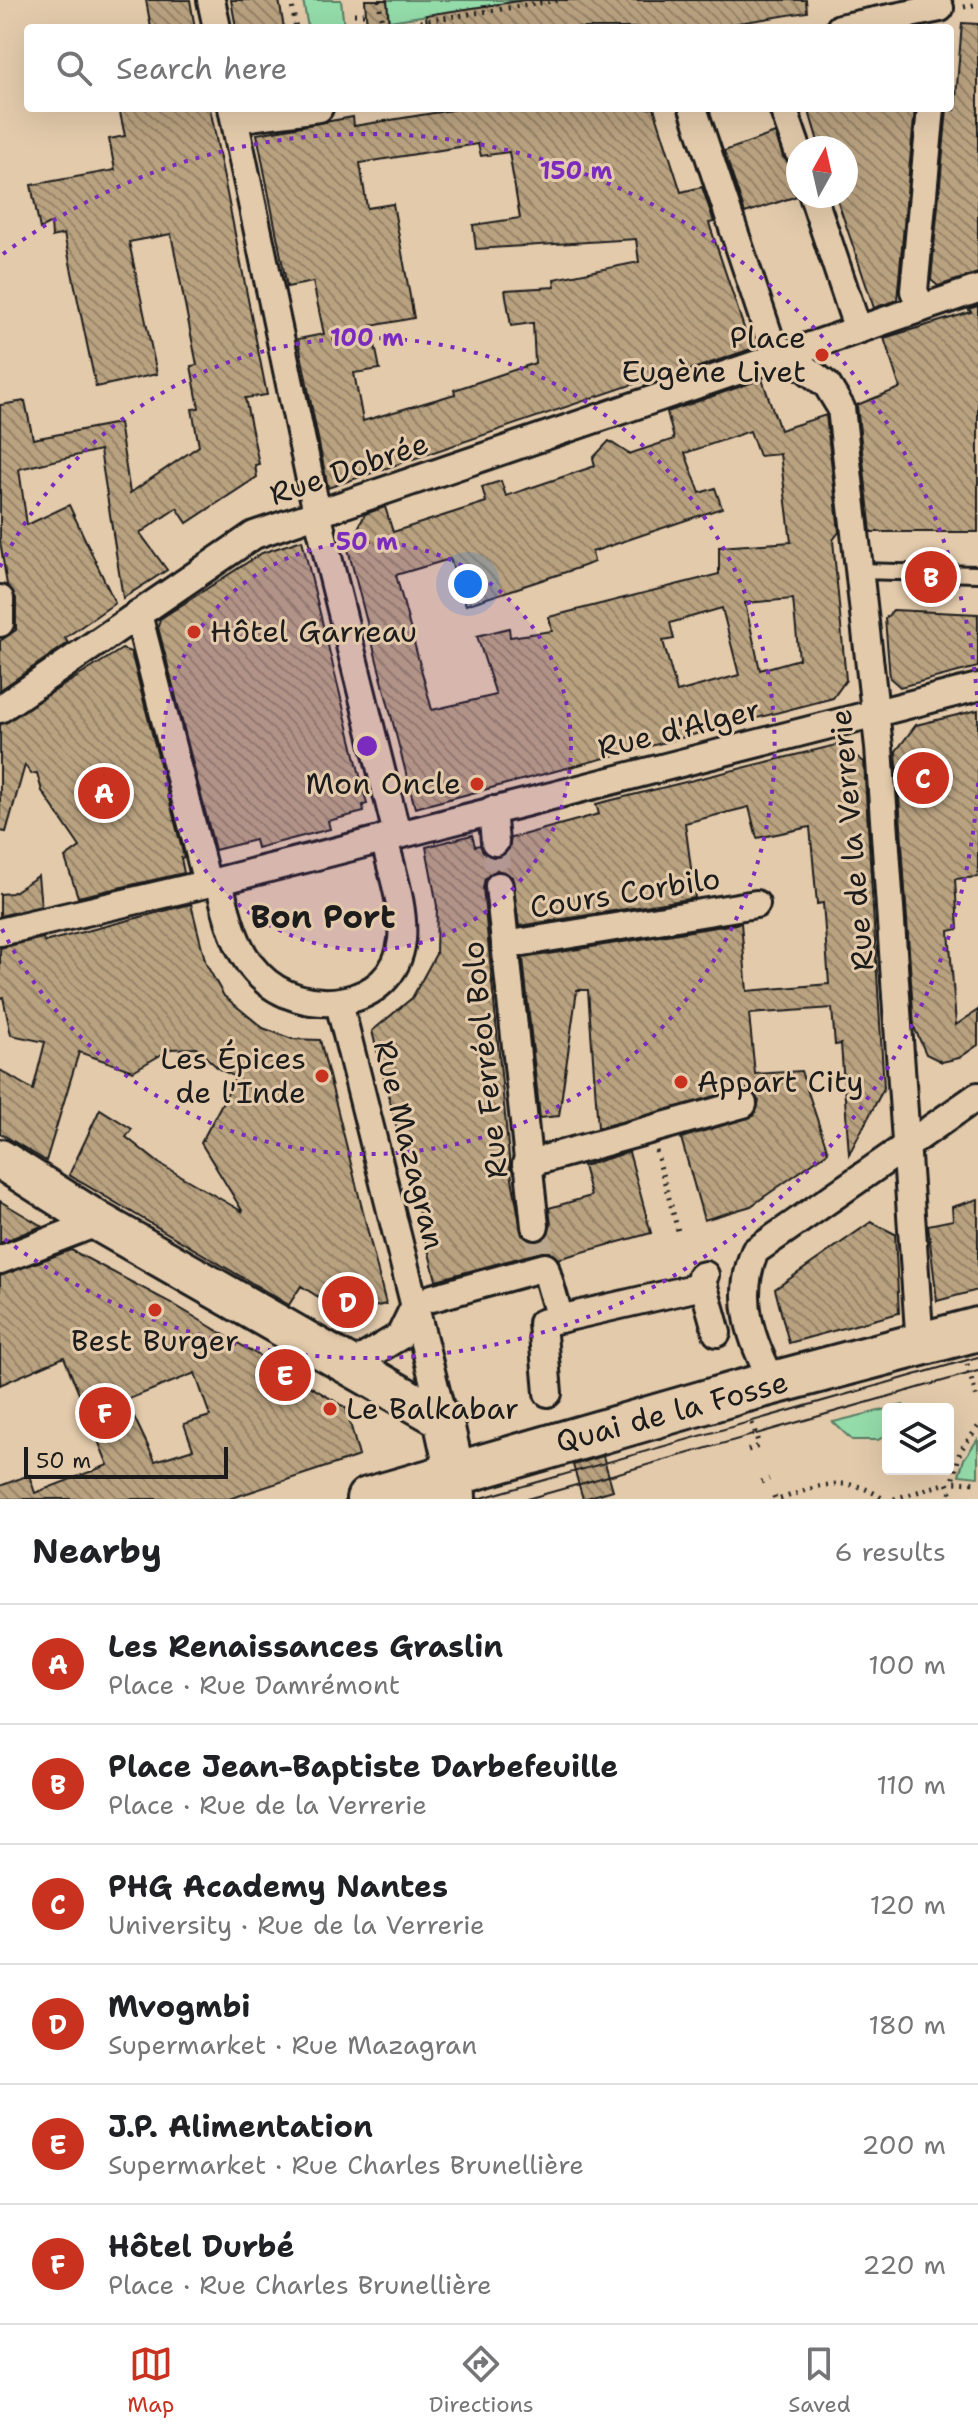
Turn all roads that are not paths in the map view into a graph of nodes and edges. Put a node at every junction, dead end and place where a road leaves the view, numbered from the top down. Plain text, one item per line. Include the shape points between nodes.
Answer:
1 (211, 0) edge
2 (946, 11) edge
3 (216, 24) edge
4 (865, 24) edge
5 (262, 112) edge
6 (694, 112) edge
7 (784, 112) edge
8 (931, 112) edge
9 (233, 114) edge
10 (793, 136) edge
11 (818, 208) edge
12 (978, 289) edge
13 (922, 308) junction
14 (869, 327) junction
15 (785, 356) junction
16 (317, 513) junction
17 (858, 571) junction
18 (978, 574) edge
19 (0, 599) edge
20 (138, 614) junction
21 (0, 623) edge
22 (978, 687) edge
23 (0, 709) edge
24 (875, 713) junction
25 (492, 810) junction
26 (390, 836) junction
27 (495, 842) tunnel mouth
28 (213, 882) junction
29 (499, 886) tunnel mouth
30 (756, 904) dead end
31 (0, 932) edge
32 (505, 945) junction
33 (339, 1003) junction
34 (978, 1096) edge
35 (743, 1104) dead end
36 (908, 1145) junction
37 (0, 1159) edge
38 (526, 1164) junction
39 (99, 1222) junction
40 (535, 1226) tunnel mouth
41 (0, 1260) edge
42 (424, 1300) junction
43 (560, 1319) junction
44 (978, 1329) edge
45 (717, 1333) dead end
46 (920, 1346) junction
47 (348, 1367) junction
48 (548, 1393) dead end
49 (762, 1399) junction
50 (443, 1419) junction
51 (456, 1486) edge
52 (368, 1499) edge

1 - 3 street
2 - 4 street
5 - 9 street
6 - 15 street via 771,342
7 - 10 street
8 - 13 street via 914,291
9 - 16 street
11 - 14 street
12 - 13 street
13 - 14 street
14 - 15 street
15 - 16 street, Rue Dobrée
15 - 17 street, Rue de la Verrerie via 827,385 841,405
16 - 20 street, Rue Dobrée via 254,535
16 - 26 street
17 - 18 lane
17 - 24 street, Rue de la Verrerie
19 - 21 street
20 - 23 street, Rue Dobrée
20 - 28 street
22 - 24 street, Rue d'Alger
24 - 25 street, Rue d'Alger
24 - 36 street, Rue de la Verrerie
25 - 26 street, Rue d'Alger
25 - 27 street
26 - 28 street, Rue d'Alger
26 - 33 street via 402,939 398,953 381,981
28 - 31 street, Rue d'Alger
28 - 33 street via 239,946 258,975 293,998
29 - 32 street, Rue Ferréol Bolo
30 - 32 street, Cours Corbilo
32 - 38 street, Rue Ferréol Bolo
33 - 42 street, Rue Mazagran
34 - 36 street
35 - 38 street
36 - 46 street, Rue de la Verrerie
36 - 49 street via 755,1251 746,1272 745,1305 759,1356
37 - 39 main road
38 - 40 street, Rue Ferréol Bolo
39 - 41 street
39 - 47 main road
42 - 43 street via 545,1267
42 - 47 street via 400,1336
42 - 50 street, Rue Mazagran
43 - 45 street via 708,1280
43 - 48 street via 542,1323
44 - 46 main road, Quai de la Fosse
46 - 49 main road, Quai de la Fosse
47 - 50 main road
49 - 51 main road, Quai de la Fosse
50 - 51 main road
51 - 52 main road, Quai de la Fosse

